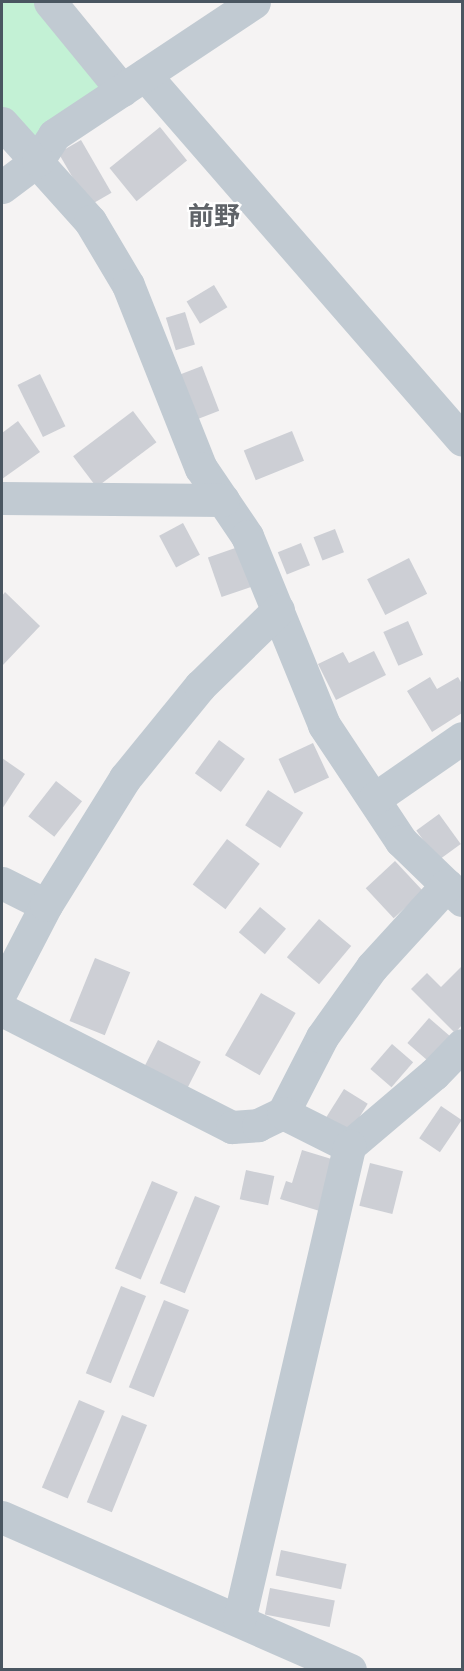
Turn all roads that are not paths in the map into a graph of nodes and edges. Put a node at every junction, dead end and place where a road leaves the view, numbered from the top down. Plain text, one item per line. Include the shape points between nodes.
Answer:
1 (50, 2) edge
2 (254, 2) edge
3 (134, 83) junction
4 (2, 123) edge
5 (38, 160) junction
6 (2, 187) edge
7 (462, 440) edge
8 (2, 498) edge
9 (223, 500) junction
10 (278, 610) junction
11 (462, 738) edge
12 (374, 799) junction
13 (2, 883) edge
14 (455, 893) edge
15 (46, 905) junction
16 (2, 990) edge
17 (2, 1010) edge
18 (462, 1045) edge
19 (283, 1113) junction
20 (349, 1146) junction
21 (2, 1517) edge
22 (239, 1620) junction
23 (351, 1670) edge

1 - 3 street
2 - 3 street
3 - 5 street via 54,135
3 - 7 street
4 - 5 street
5 - 6 street
5 - 9 street via 90,221 128,285 201,468
8 - 9 street
9 - 10 street via 247,536
10 - 12 street via 324,724
10 - 15 street via 200,686 125,778
11 - 12 street
12 - 14 street via 402,841
13 - 15 street
14 - 19 street via 372,967 322,1037
15 - 16 street
17 - 19 street via 232,1127 258,1125
18 - 20 street
19 - 20 street
20 - 22 street
21 - 22 street
22 - 23 street

